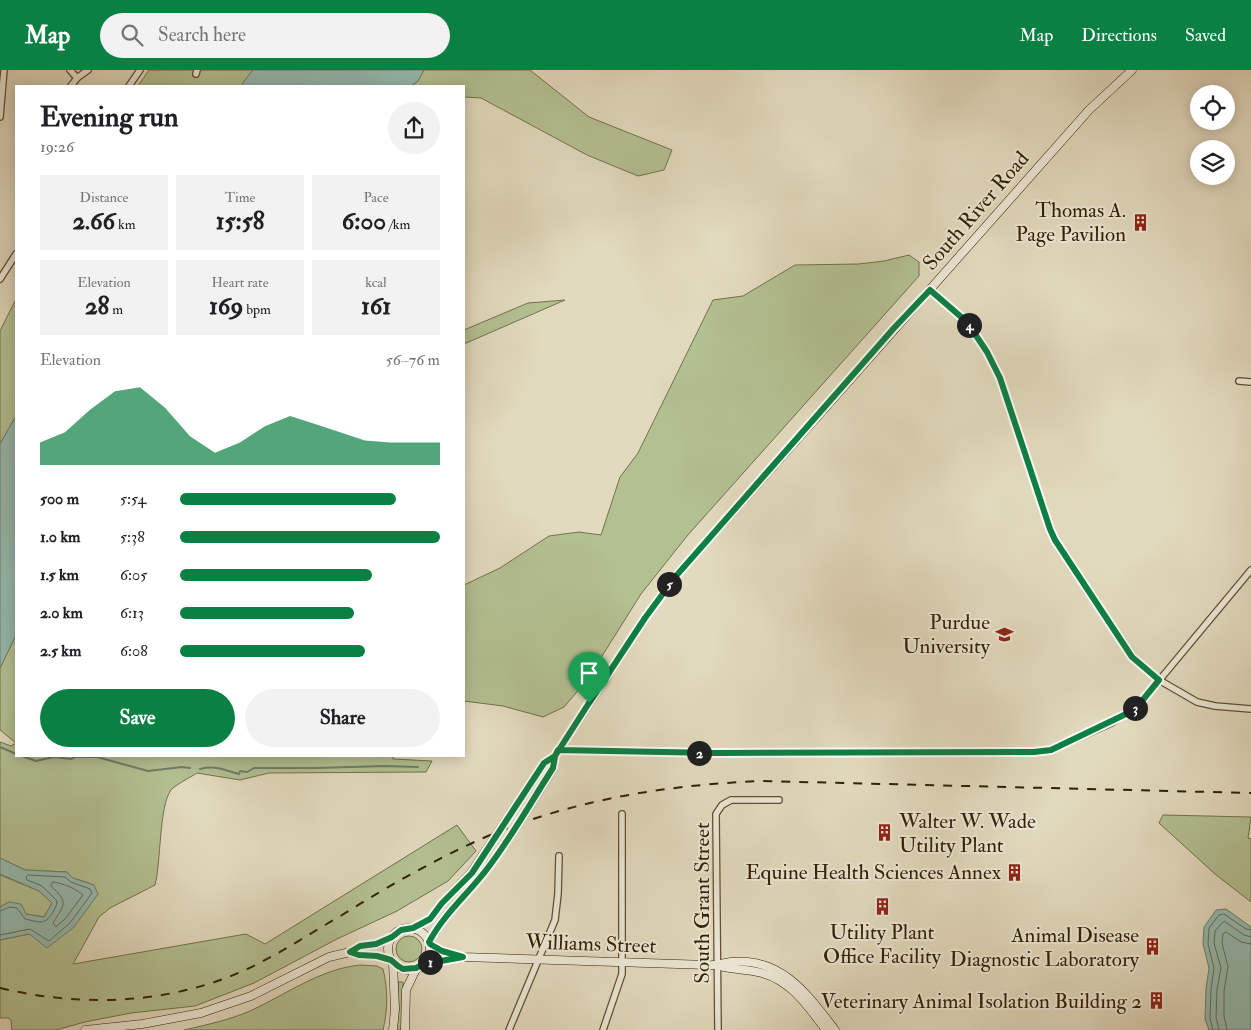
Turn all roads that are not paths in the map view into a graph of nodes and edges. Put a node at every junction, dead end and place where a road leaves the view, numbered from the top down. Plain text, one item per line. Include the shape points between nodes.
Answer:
1 (4, 70) edge
2 (70, 70) edge
3 (88, 70) edge
4 (140, 70) edge
5 (1132, 70) edge
6 (77, 78) junction
7 (72, 85) edge
8 (130, 85) edge
9 (1, 117) edge
10 (15, 256) edge
11 (0, 279) edge
12 (930, 290) junction
13 (1239, 381) dead end
14 (1251, 382) edge
15 (1251, 570) edge
16 (1159, 680) junction
17 (1251, 709) edge
18 (556, 753) junction
19 (779, 800) dead end
20 (622, 814) dead end
21 (559, 856) dead end
22 (413, 928) junction
23 (392, 937) junction
24 (429, 943) junction
25 (350, 952) junction
26 (463, 957) junction
27 (539, 959) junction
28 (392, 961) junction
29 (622, 962) junction
30 (424, 964) junction
31 (718, 966) junction
32 (416, 968) junction
33 (85, 1030) edge
34 (393, 1030) edge
35 (405, 1030) edge
36 (509, 1030) edge
37 (603, 1030) edge
38 (718, 1030) edge
39 (826, 1030) edge
40 (835, 1030) edge

1 - 9 street
2 - 6 street
3 - 6 street
4 - 8 street
5 - 12 main road, South River Road via 1089,110
6 - 7 street
10 - 11 street
12 - 16 street via 967,322 987,352 1000,378 1055,540 1132,657
12 - 18 main road, South River Road via 676,576
13 - 14 street
15 - 16 street
16 - 17 street via 1197,702
16 - 18 street via 1137,707 1051,750
18 - 22 main road, South River Road via 544,763 472,873 430,919
18 - 24 main road, South River Road via 553,768 492,863 444,918
19 - 31 street, South Grant Street via 731,800 716,814
20 - 29 street
21 - 27 street via 557,911
22 - 23 main road via 401,930
22 - 24 main road via 425,935
23 - 25 main road
23 - 28 main road via 389,948
24 - 26 main road, Williams Street
24 - 30 main road
25 - 28 main road
25 - 33 main road via 329,957 251,996 201,1013
26 - 27 main road, Williams Street
26 - 30 main road, Williams Street
27 - 29 main road, Williams Street
27 - 36 street
28 - 32 main road via 403,969
28 - 34 main road
29 - 31 main road, Williams Street
29 - 37 street via 622,974
30 - 32 main road
31 - 38 street, South Grant Street
31 - 39 main road, Williams Street via 762,973 780,980 798,994
31 - 40 main road, Williams Street via 730,962 754,964 779,972 806,993
32 - 35 main road via 406,990

